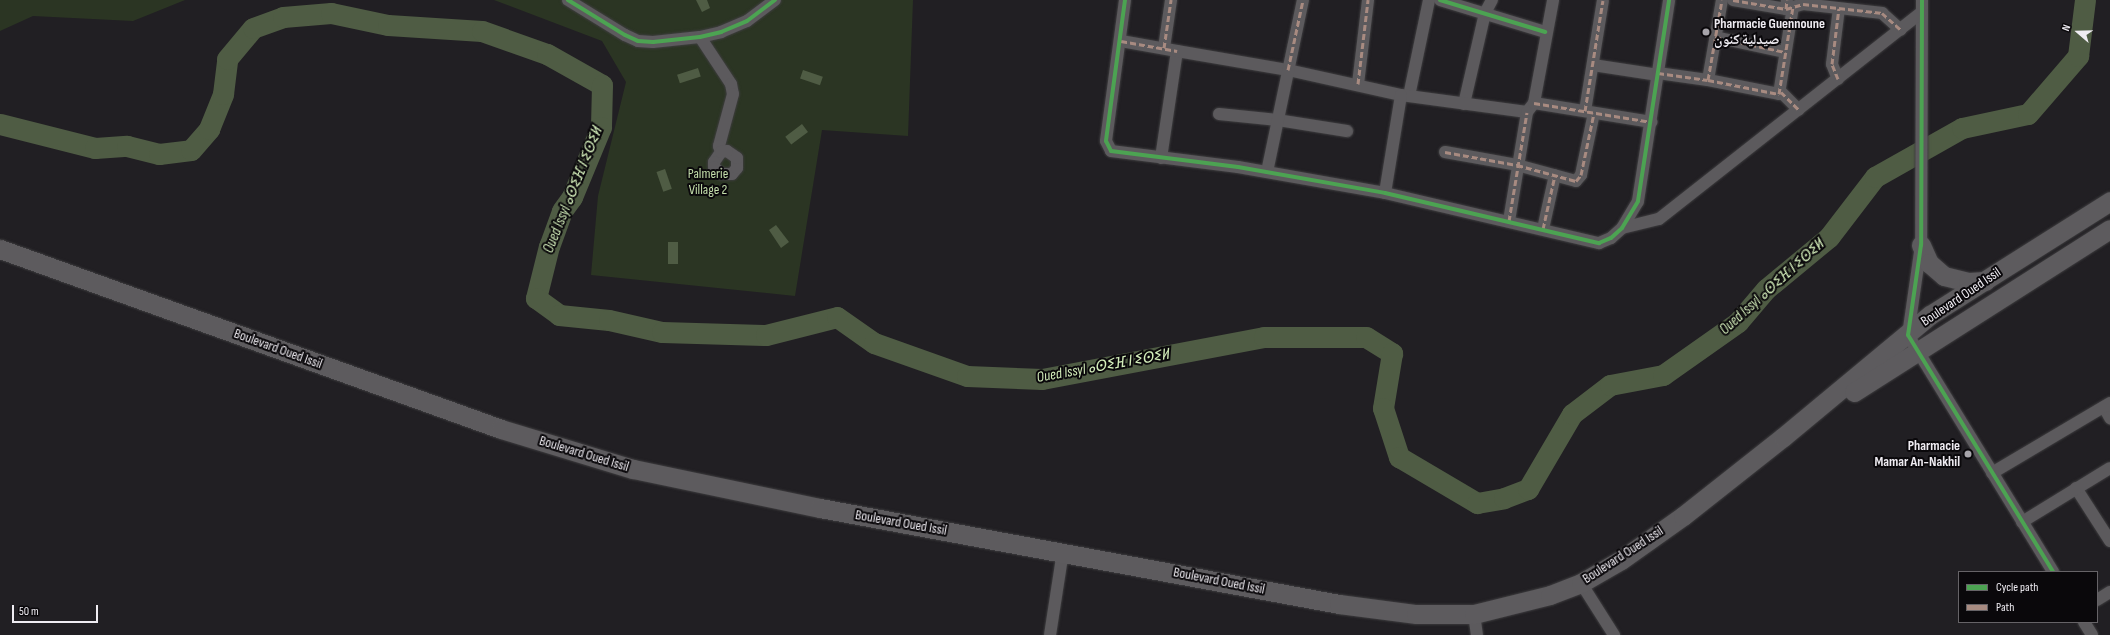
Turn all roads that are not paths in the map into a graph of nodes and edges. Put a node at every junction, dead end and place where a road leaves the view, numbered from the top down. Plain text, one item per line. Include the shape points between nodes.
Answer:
1 (568, 0) edge
2 (776, 0) edge
3 (1125, 0) edge
4 (1171, 0) edge
5 (1303, 0) edge
6 (1368, 0) edge
7 (1429, 0) edge
8 (1440, 0) edge
9 (1492, 0) edge
10 (1553, 0) edge
11 (1603, 0) edge
12 (1669, 0) edge
13 (1722, 0) edge
14 (1733, 0) edge
15 (1922, 0) edge
16 (1789, 5) edge
17 (1839, 8) junction
18 (1485, 13) junction
19 (1921, 13) junction
20 (1901, 30) junction
21 (1545, 32) junction
22 (700, 37) junction
23 (1715, 37) junction
24 (1121, 41) junction
25 (1164, 48) junction
26 (1177, 51) junction
27 (1785, 52) junction
28 (1593, 65) junction
29 (1288, 70) junction
30 (1658, 74) junction
31 (1838, 79) junction
32 (1708, 80) junction
33 (1358, 84) junction
34 (1781, 92) junction
35 (1405, 95) junction
36 (1464, 104) junction
37 (1531, 108) junction
38 (1799, 110) junction
39 (1589, 112) junction
40 (1219, 114) dead end
41 (1278, 120) junction
42 (1651, 122) junction
43 (1347, 131) dead end
44 (721, 152) dead end
45 (1445, 152) dead end
46 (1161, 158) junction
47 (1517, 165) junction
48 (1267, 172) junction
49 (1556, 175) junction
50 (1385, 193) junction
51 (2110, 201) edge
52 (1509, 221) junction
53 (1622, 228) junction
54 (1543, 229) junction
55 (2110, 229) edge
56 (1921, 245) junction
57 (0, 248) edge
58 (1985, 281) junction
59 (1908, 335) junction
60 (1917, 352) junction
61 (2107, 405) edge
62 (2110, 418) edge
63 (1784, 437) junction
64 (2110, 468) edge
65 (1992, 473) junction
66 (2076, 488) junction
67 (2022, 522) junction
68 (2110, 541) edge
69 (1064, 552) junction
70 (2052, 571) edge
71 (1581, 583) junction
72 (2110, 592) edge
73 (2098, 599) edge
74 (1474, 614) junction
75 (2085, 623) edge
76 (1050, 635) edge
77 (1477, 635) edge
78 (1614, 635) edge
79 (2092, 635) edge

1 - 22 street via 638,41 672,41
2 - 22 street via 746,21
3 - 24 street
4 - 25 street
5 - 29 street
6 - 33 street
7 - 35 street
8 - 18 street
9 - 18 street
10 - 21 street
11 - 28 street
12 - 30 street
13 - 23 street
14 - 16 street
15 - 19 street
16 - 17 street
16 - 27 street
17 - 20 street via 1882,13
17 - 31 street via 1832,64
18 - 21 street
18 - 36 street
19 - 20 street
19 - 56 street
20 - 31 street
21 - 37 street
22 - 44 street via 732,89 732,100 719,146
23 - 27 street
23 - 32 street
24 - 25 street
24 - 46 street via 1106,145 1110,151
25 - 26 street
26 - 29 street
26 - 46 street
27 - 34 street
28 - 30 street
28 - 39 street
29 - 33 street
29 - 41 street
30 - 32 street
30 - 42 street
31 - 38 street
32 - 34 street via 1776,94
33 - 35 street
34 - 38 street
35 - 36 street
35 - 50 street
36 - 37 street
37 - 39 street
37 - 47 street
38 - 53 street via 1659,219
39 - 42 street
39 - 49 street via 1580,178 1576,180
40 - 41 street
41 - 43 street
41 - 48 street
42 - 53 street via 1638,201
45 - 47 street
46 - 48 street
47 - 49 street
47 - 52 street
48 - 50 street
49 - 54 street
50 - 52 street
51 - 58 main road, Boulevard Oued Issil
52 - 54 street
53 - 54 street via 1611,238 1600,243
55 - 60 main road, Boulevard Oued Issil
56 - 58 main road via 1929,263 1944,276 1968,282
56 - 59 street
57 - 69 main road, Boulevard Oued Issil via 478,421 581,455 633,469 820,508
58 - 59 main road, Boulevard Oued Issil via 1930,315
59 - 60 street
59 - 63 main road, Boulevard Oued Issil
60 - 63 main road, Boulevard Oued Issil
60 - 65 street
61 - 62 street
61 - 65 street
63 - 71 main road, Boulevard Oued Issil via 1683,516 1621,560
64 - 66 street
65 - 67 street
66 - 67 street
66 - 68 street
67 - 70 street
69 - 74 main road, Boulevard Oued Issil via 1339,604 1416,614
69 - 76 street
71 - 74 main road, Boulevard Oued Issil via 1517,605
71 - 78 street
72 - 73 street
74 - 77 street
75 - 79 street

